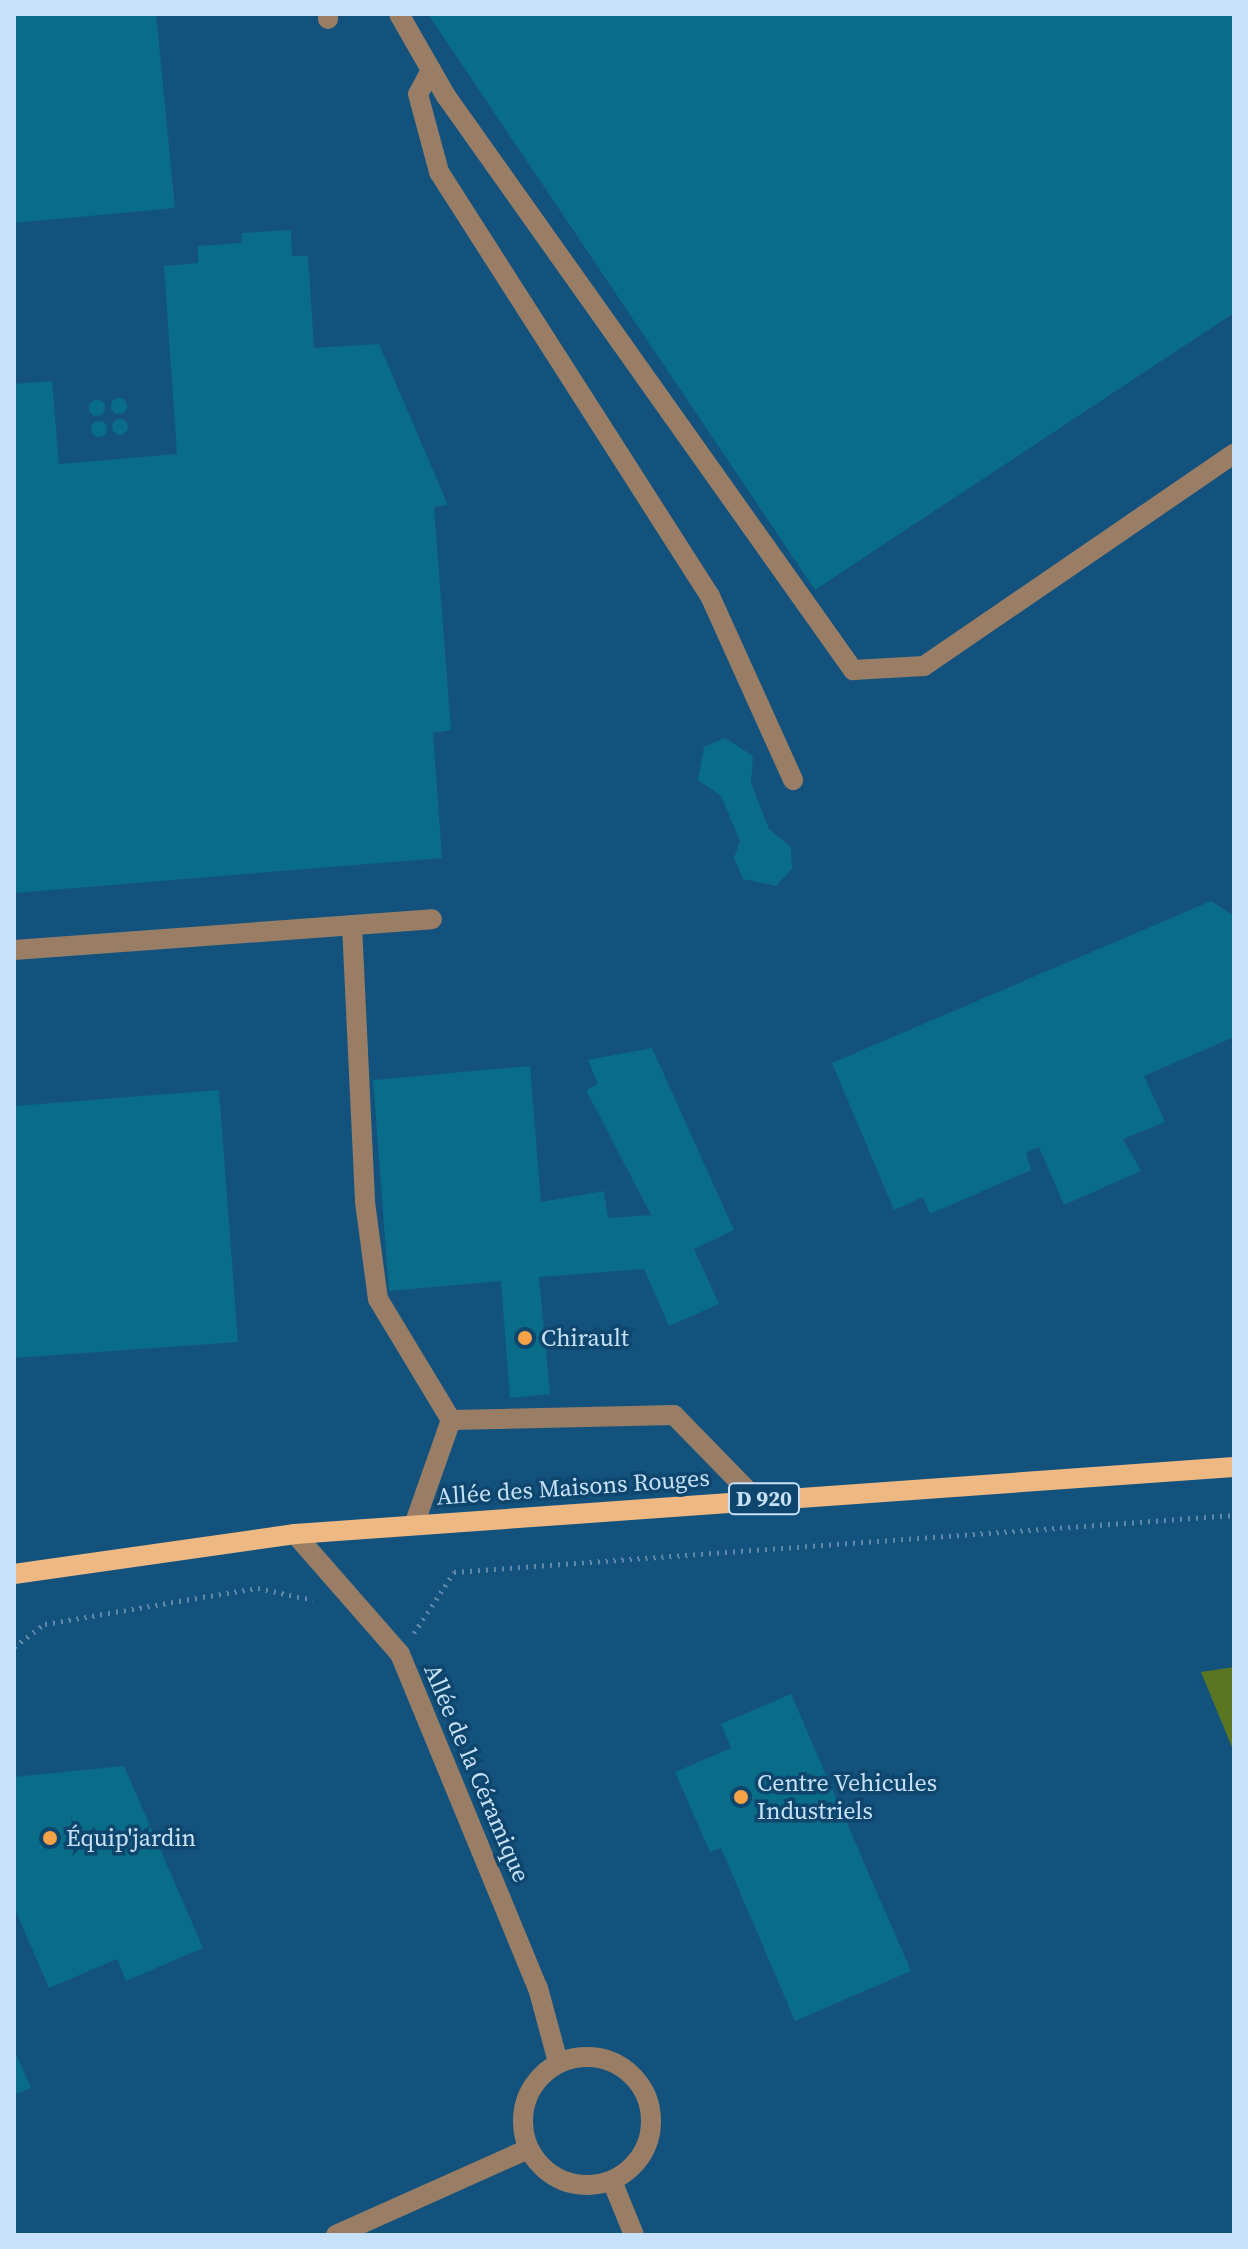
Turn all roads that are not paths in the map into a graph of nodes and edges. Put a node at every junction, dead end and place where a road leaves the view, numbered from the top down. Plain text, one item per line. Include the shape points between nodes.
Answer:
1 (399, 14) edge
2 (431, 70) junction
3 (1234, 454) edge
4 (793, 780) dead end
5 (432, 919) dead end
6 (352, 925) junction
7 (14, 950) edge
8 (451, 1420) junction
9 (1234, 1467) edge
10 (757, 1500) junction
11 (414, 1525) junction
12 (295, 1534) junction
13 (14, 1574) edge
14 (558, 2062) junction
15 (528, 2149) junction
16 (612, 2181) junction
17 (336, 2235) edge
18 (634, 2235) edge

1 - 2 street
2 - 3 street via 853,670 924,666
2 - 4 street via 418,94 439,172 710,596
5 - 6 street
6 - 7 street
6 - 8 street via 365,1202 378,1299
8 - 10 street via 674,1415
8 - 11 street
9 - 10 main road, Allée des Maisons Rouges / D 920
10 - 11 main road, Allée des Maisons Rouges / D 920
11 - 12 main road, Allée des Maisons Rouges / D 920
12 - 13 main road, Allée des Maisons Rouges / D 920
12 - 14 street, Allée de la Céramique via 400,1654 538,1988
14 - 15 street via 535,2082 522,2109
14 - 16 street via 599,2057 635,2077 646,2095 646,2145
15 - 16 street via 546,2171 572,2185
15 - 17 street
16 - 18 street

